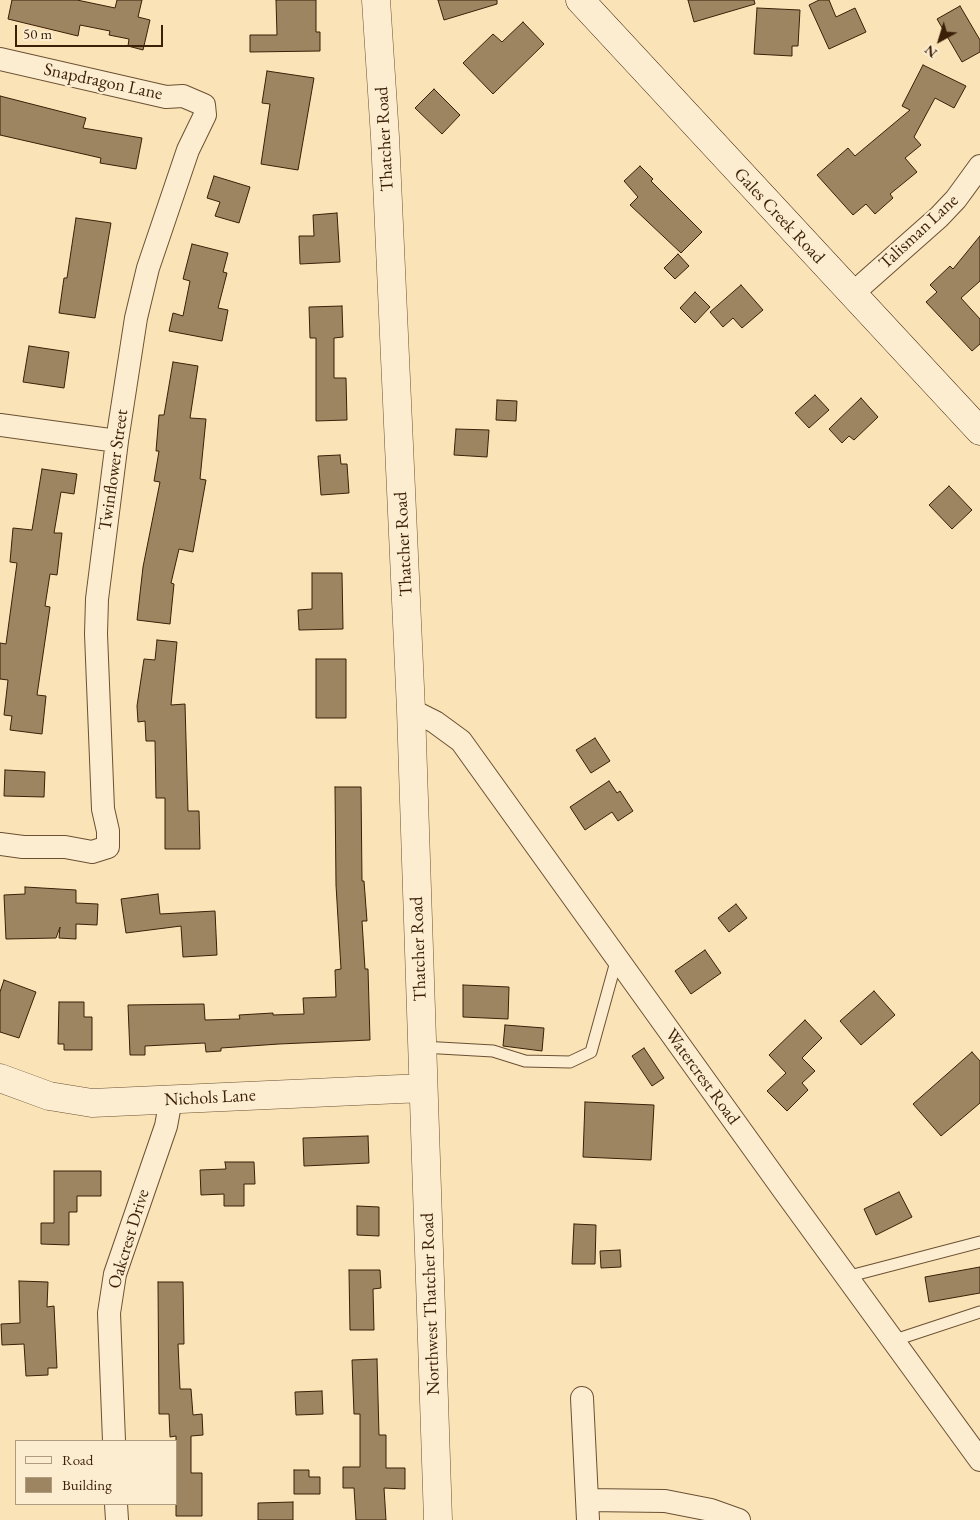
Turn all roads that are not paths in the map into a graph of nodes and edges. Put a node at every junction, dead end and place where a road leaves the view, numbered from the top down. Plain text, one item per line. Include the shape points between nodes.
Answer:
1 (376, 0) edge
2 (580, 0) edge
3 (0, 60) edge
4 (204, 105) joint
5 (980, 166) edge
6 (852, 294) junction
7 (0, 425) edge
8 (980, 431) edge
9 (118, 441) junction
10 (411, 710) junction
11 (0, 844) edge
12 (617, 958) junction
13 (422, 1047) junction
14 (0, 1078) edge
15 (423, 1088) junction
16 (171, 1099) junction
17 (980, 1242) edge
18 (846, 1277) junction
19 (980, 1312) edge
20 (892, 1341) junction
21 (582, 1398) dead end
22 (114, 1440) edge
23 (980, 1460) edge
24 (116, 1505) edge
25 (587, 1510) edge
26 (117, 1520) edge
27 (438, 1520) edge
28 (739, 1520) edge

1 - 10 street, Thatcher Road via 386,147
2 - 6 street, Gales Creek Road
3 - 4 street, Snapdragon Lane via 166,97 183,96
4 - 9 street, Twinflower Street via 204,115 188,150 148,268 136,318
5 - 6 street, Talisman Lane via 939,217
6 - 8 street, Gales Creek Road
7 - 9 street
9 - 11 street, Twinflower Street via 96,634 103,809 108,847 92,852 65,847
10 - 12 street, Watercrest Road via 461,741
10 - 13 street, Thatcher Road
12 - 13 lane via 591,1052 570,1062 525,1060 493,1051
12 - 18 street, Watercrest Road
13 - 15 street, Thatcher Road
14 - 16 street, Nichols Lane via 29,1090 77,1101
15 - 16 street, Nichols Lane
15 - 27 street, Northwest Thatcher Road
16 - 22 street, Oakcrest Drive via 166,1126 115,1274 109,1313
17 - 18 lane
18 - 20 street, Watercrest Road
19 - 20 lane
20 - 23 street, Watercrest Road
21 - 25 street
24 - 26 street
25 - 28 street via 665,1501 712,1510

